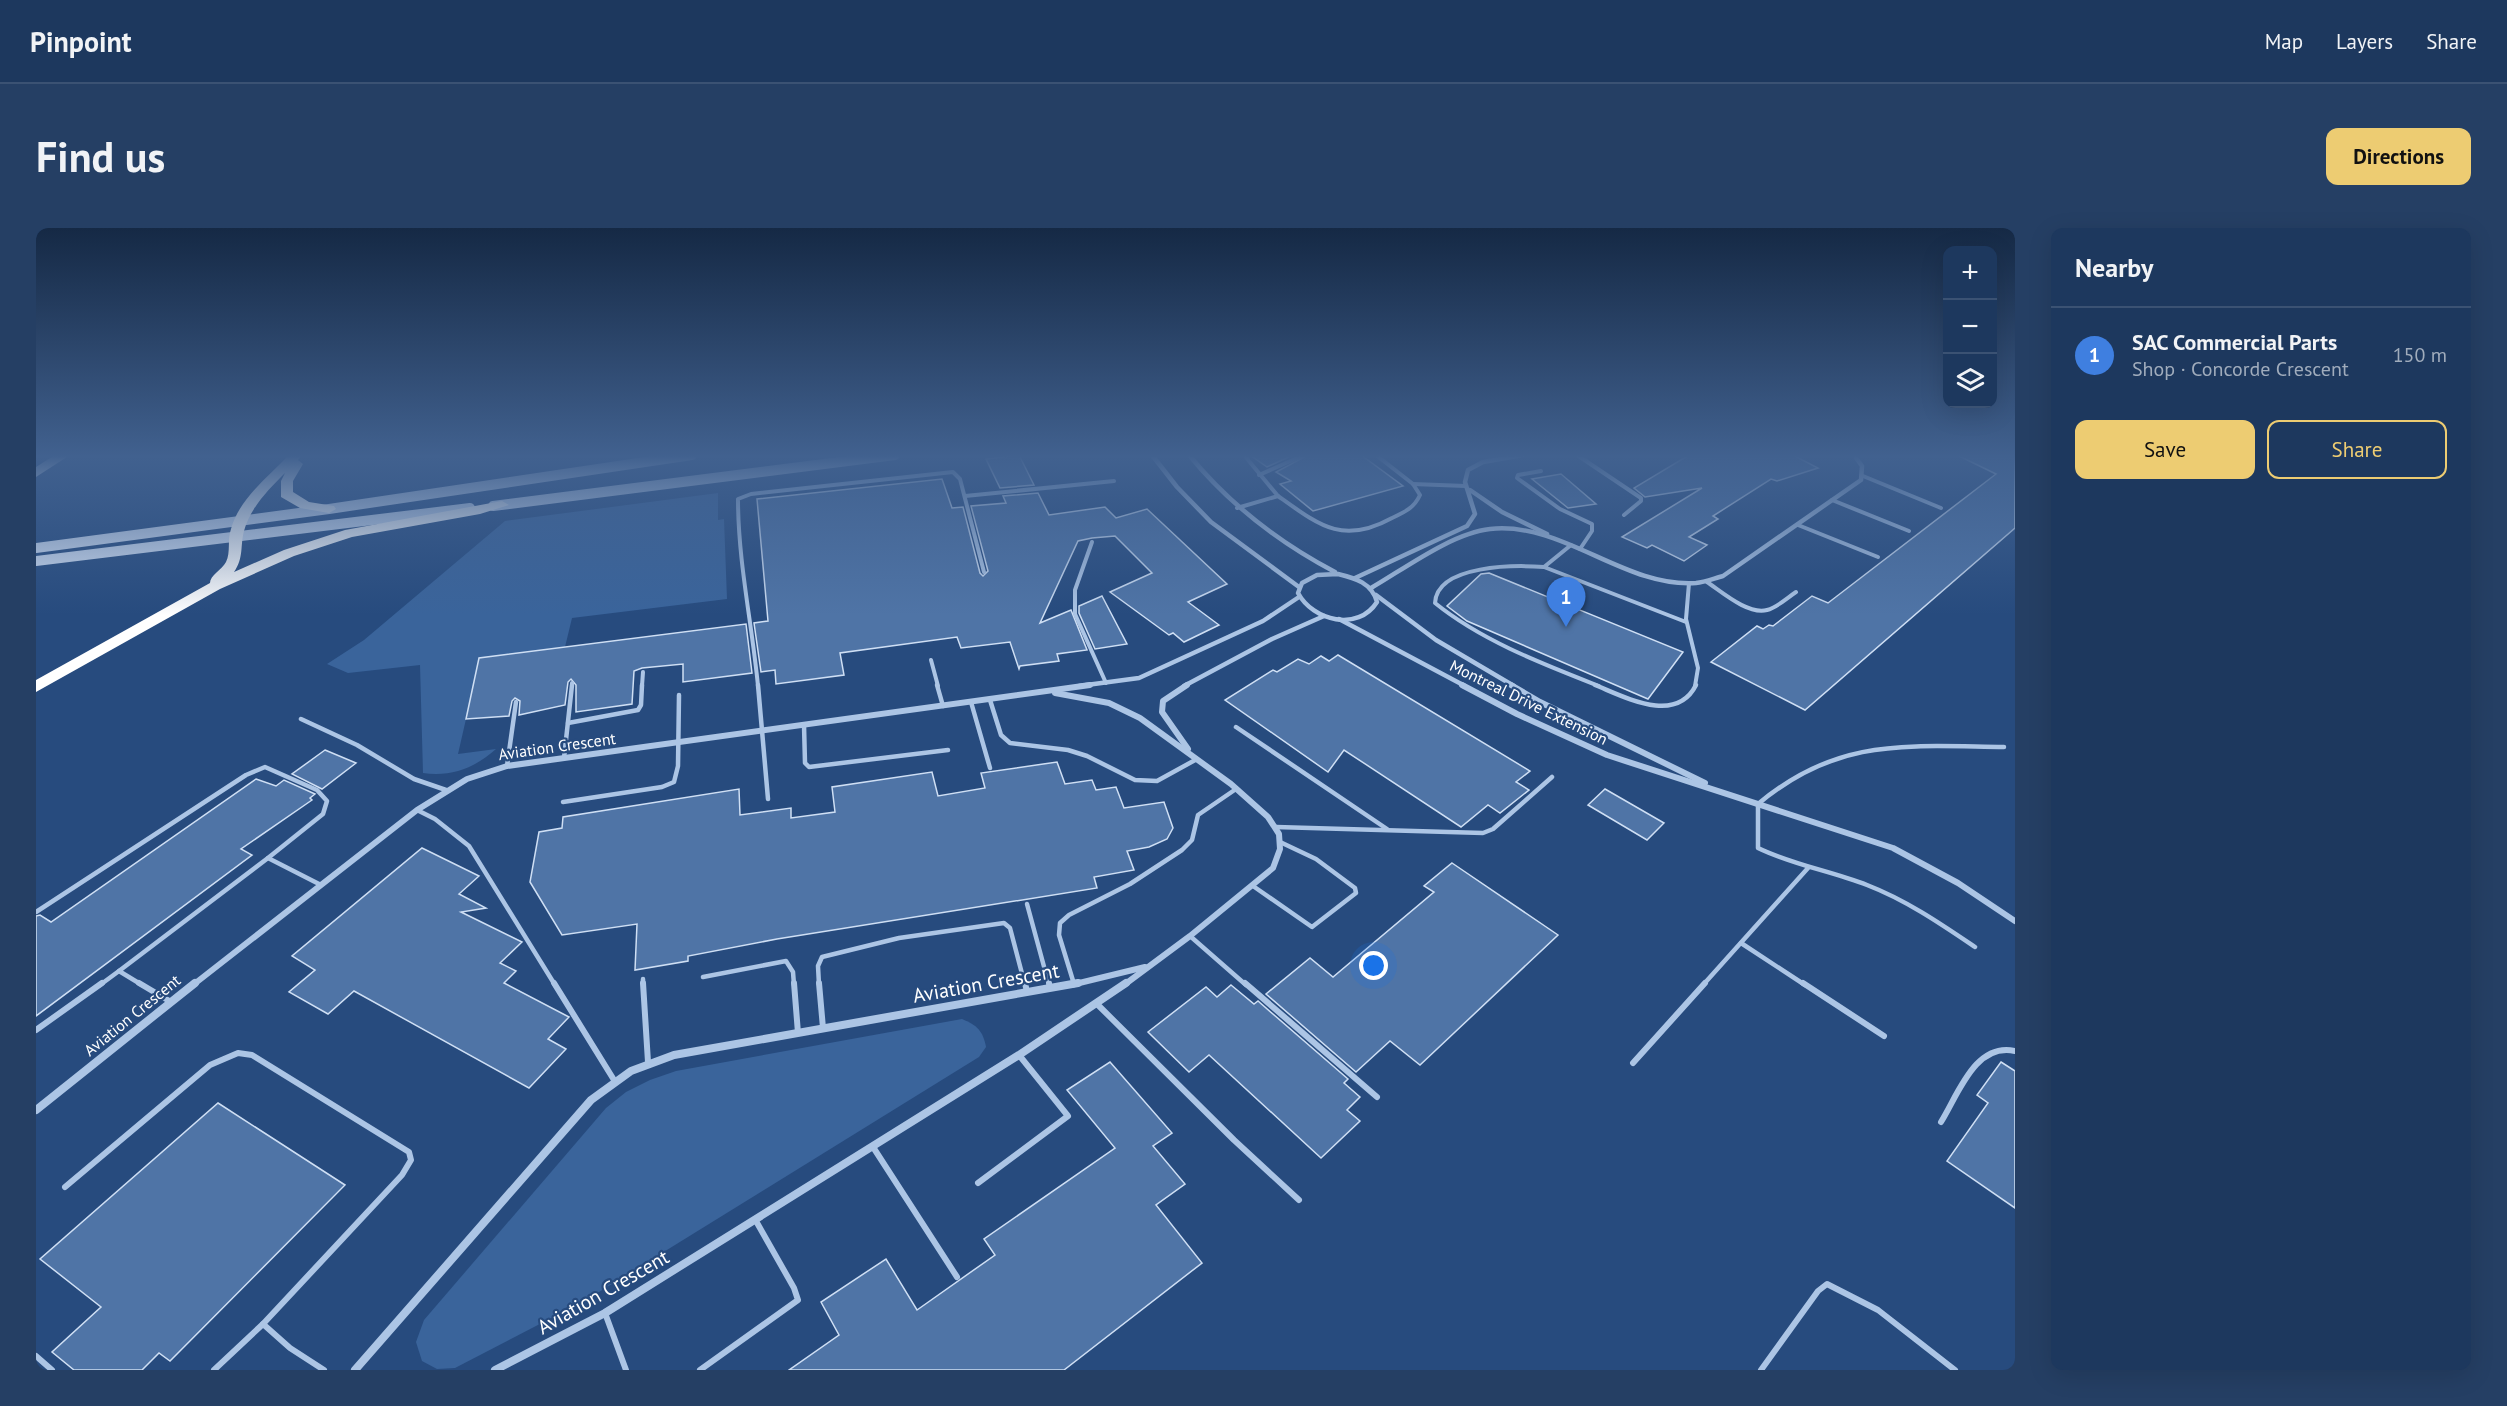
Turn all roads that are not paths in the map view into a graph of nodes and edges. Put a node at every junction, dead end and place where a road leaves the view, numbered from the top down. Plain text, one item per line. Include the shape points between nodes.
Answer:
1 (249, 508) edge
2 (325, 508) edge
3 (334, 508) edge
4 (474, 508) edge
5 (488, 508) edge
6 (738, 508) edge
7 (968, 508) edge
8 (1197, 508) edge
9 (1237, 508) edge
10 (1299, 508) edge
11 (1410, 508) edge
12 (1473, 508) edge
13 (1496, 508) edge
14 (1559, 508) edge
15 (1632, 508) edge
16 (1821, 508) edge
17 (1853, 508) edge
18 (329, 509) junction
19 (1624, 515) dead end
20 (240, 521) junction
21 (1798, 525) junction
22 (1909, 531) dead end
23 (234, 536) junction
24 (1092, 542) dead end
25 (1563, 542) junction
26 (1571, 546) junction
27 (36, 548) edge
28 (1580, 549) junction
29 (1878, 557) dead end
30 (36, 561) edge
31 (1544, 567) junction
32 (984, 572) dead end
33 (1338, 574) junction
34 (1355, 578) junction
35 (1707, 582) junction
36 (1689, 583) junction
37 (1299, 587) junction
38 (1371, 588) junction
39 (1796, 592) dead end
40 (1376, 595) junction
41 (1299, 597) junction
42 (172, 610) junction
43 (1324, 616) junction
44 (1339, 619) junction
45 (1686, 622) junction
46 (931, 660) dead end
47 (643, 672) dead end
48 (572, 683) dead end
49 (1106, 683) junction
50 (36, 687) edge
51 (1049, 692) junction
52 (679, 695) dead end
53 (990, 700) junction
54 (516, 702) dead end
55 (971, 702) junction
56 (943, 706) junction
57 (302, 719) dead end
58 (568, 723) junction
59 (804, 725) junction
60 (1236, 727) dead end
61 (762, 730) junction
62 (678, 742) junction
63 (2004, 747) dead end
64 (948, 750) dead end
65 (1195, 757) junction
66 (564, 758) junction
67 (507, 766) junction
68 (990, 768) dead end
69 (1552, 777) dead end
70 (1236, 789) junction
71 (1716, 789) junction
72 (446, 790) junction
73 (768, 799) dead end
74 (563, 802) dead end
75 (1758, 804) junction
76 (417, 810) junction
77 (1276, 827) junction
78 (1389, 830) junction
79 (1280, 842) junction
80 (268, 858) junction
81 (1808, 868) junction
82 (319, 884) junction
83 (1253, 886) junction
84 (1027, 904) dead end
85 (36, 912) edge
86 (2015, 921) edge
87 (1190, 936) junction
88 (1741, 944) junction
89 (1975, 947) dead end
90 (1149, 966) junction
91 (119, 971) junction
92 (703, 977) dead end
93 (643, 979) dead end
94 (1074, 984) junction
95 (1050, 988) junction
96 (1028, 992) junction
97 (171, 1002) junction
98 (1097, 1004) junction
99 (823, 1028) junction
100 (36, 1030) edge
101 (798, 1032) junction
102 (1884, 1036) dead end
103 (2015, 1051) edge
104 (1019, 1055) junction
105 (648, 1062) junction
106 (1633, 1063) dead end
107 (614, 1080) junction
108 (1377, 1097) dead end
109 (36, 1110) edge
110 (1941, 1122) dead end
111 (873, 1147) junction
112 (978, 1183) dead end
113 (65, 1187) dead end
114 (1299, 1200) dead end
115 (756, 1221) junction
116 (957, 1276) dead end
117 (604, 1312) junction
118 (263, 1324) junction
119 (36, 1356) edge
120 (52, 1370) edge
121 (213, 1370) edge
122 (324, 1370) edge
123 (355, 1370) edge
124 (495, 1370) edge
125 (626, 1370) edge
126 (700, 1370) edge
127 (1761, 1370) edge
128 (1955, 1370) edge

1 - 20 highway
2 - 18 highway
3 - 18 main road
4 - 23 main road
5 - 42 highway via 326,539 249,570
6 - 61 lane
7 - 32 lane
8 - 37 street
9 - 33 street via 1279,542
10 - 11 lane via 1332,528 1352,534
12 - 34 street via 1475,514 1467,526
13 - 25 street
14 - 28 lane via 1592,524 1592,531
15 - 19 lane
16 - 21 street
17 - 22 lane
18 - 20 main road
20 - 23 highway
20 - 27 main road
21 - 29 lane
21 - 35 street via 1723,576
23 - 30 main road
23 - 42 highway via 237,556 228,570
24 - 49 lane via 1075,591 1075,614
25 - 26 street
25 - 38 street via 1516,530 1488,529 1469,535
26 - 28 street
26 - 31 lane
28 - 36 street via 1658,579
31 - 45 lane
31 - 45 lane via 1480,567 1443,586 1435,603 1463,623 1554,667 1629,698 1660,706 1680,702 1699,682
33 - 34 street
33 - 37 street via 1308,578
34 - 38 street
35 - 36 street
35 - 39 lane via 1760,611
36 - 45 lane
37 - 41 street
38 - 40 street
40 - 44 street via 1370,614
40 - 71 street, Montreal Drive Extension via 1436,640 1540,702
41 - 43 street via 1309,609
41 - 49 street, Aviation Crescent via 1263,621 1149,675
42 - 50 highway
43 - 44 street
43 - 65 street, Aviation Crescent via 1248,651 1182,686 1163,701 1162,712
44 - 71 street, Montreal Drive Extension via 1563,736 1639,767
46 - 56 lane
47 - 58 lane via 638,710
48 - 58 lane
49 - 51 street, Aviation Crescent
51 - 53 street, Aviation Crescent
51 - 65 street, Aviation Crescent via 1100,700 1129,711
52 - 62 lane
53 - 55 street, Aviation Crescent
53 - 65 lane via 1001,735 1010,743 1068,750 1135,780 1157,780
54 - 67 lane
55 - 56 street, Aviation Crescent
55 - 68 lane
56 - 59 street, Aviation Crescent
57 - 72 lane via 357,745 414,779
58 - 66 lane
59 - 61 street, Aviation Crescent
59 - 64 lane via 805,763 810,767
60 - 78 lane
61 - 62 street, Aviation Crescent
61 - 73 lane
62 - 66 street, Aviation Crescent
62 - 74 lane via 676,779 669,785
63 - 75 lane via 1902,748 1838,755 1772,790
65 - 70 street, Aviation Crescent
66 - 67 street, Aviation Crescent
67 - 72 street, Aviation Crescent
69 - 78 lane via 1483,833
70 - 77 street, Aviation Crescent
70 - 94 lane via 1198,815 1192,840 1182,850 1060,923 1059,935
71 - 75 street, Montreal Drive Extension
72 - 76 street, Aviation Crescent
75 - 81 lane via 1758,848
75 - 86 street, Montreal Drive Extension via 1893,848 1958,883
76 - 82 street, Aviation Crescent
76 - 107 lane via 457,834 469,846
77 - 78 lane
77 - 79 street, Aviation Crescent
79 - 83 street, Aviation Crescent via 1280,857
79 - 83 lane via 1316,859 1355,888 1356,893 1312,927
80 - 82 lane
80 - 85 lane via 323,814 327,805 325,796 316,790 265,767 246,775
80 - 91 lane
81 - 88 lane
81 - 89 lane via 1894,896
82 - 97 street, Aviation Crescent
83 - 87 street, Aviation Crescent
84 - 95 lane
87 - 90 street, Aviation Crescent
87 - 108 lane
88 - 102 lane
88 - 106 lane
90 - 94 street, Aviation Crescent
90 - 98 street, Aviation Crescent
91 - 97 lane
91 - 100 lane
92 - 101 lane via 786,962 793,972
93 - 105 lane
94 - 95 street, Aviation Crescent
95 - 96 street, Aviation Crescent
96 - 99 street, Aviation Crescent
96 - 99 lane via 1010,928 1004,923 899,938 822,957 818,966
97 - 109 street, Aviation Crescent
98 - 104 street, Aviation Crescent
98 - 114 lane
99 - 101 street, Aviation Crescent
101 - 105 street, Aviation Crescent
103 - 110 lane via 2003,1048 1979,1062
104 - 111 street, Aviation Crescent
104 - 112 lane via 1068,1116
105 - 107 street, Aviation Crescent
107 - 123 street, Aviation Crescent via 591,1100
111 - 115 street, Aviation Crescent
111 - 116 lane
113 - 118 lane via 210,1065 238,1053 252,1055 409,1152 411,1160 402,1175
115 - 117 street, Aviation Crescent
115 - 126 lane via 798,1300
117 - 124 street, Aviation Crescent
117 - 125 lane
118 - 121 lane
118 - 122 lane
119 - 120 lane
127 - 128 lane via 1827,1284 1850,1293 1877,1311

